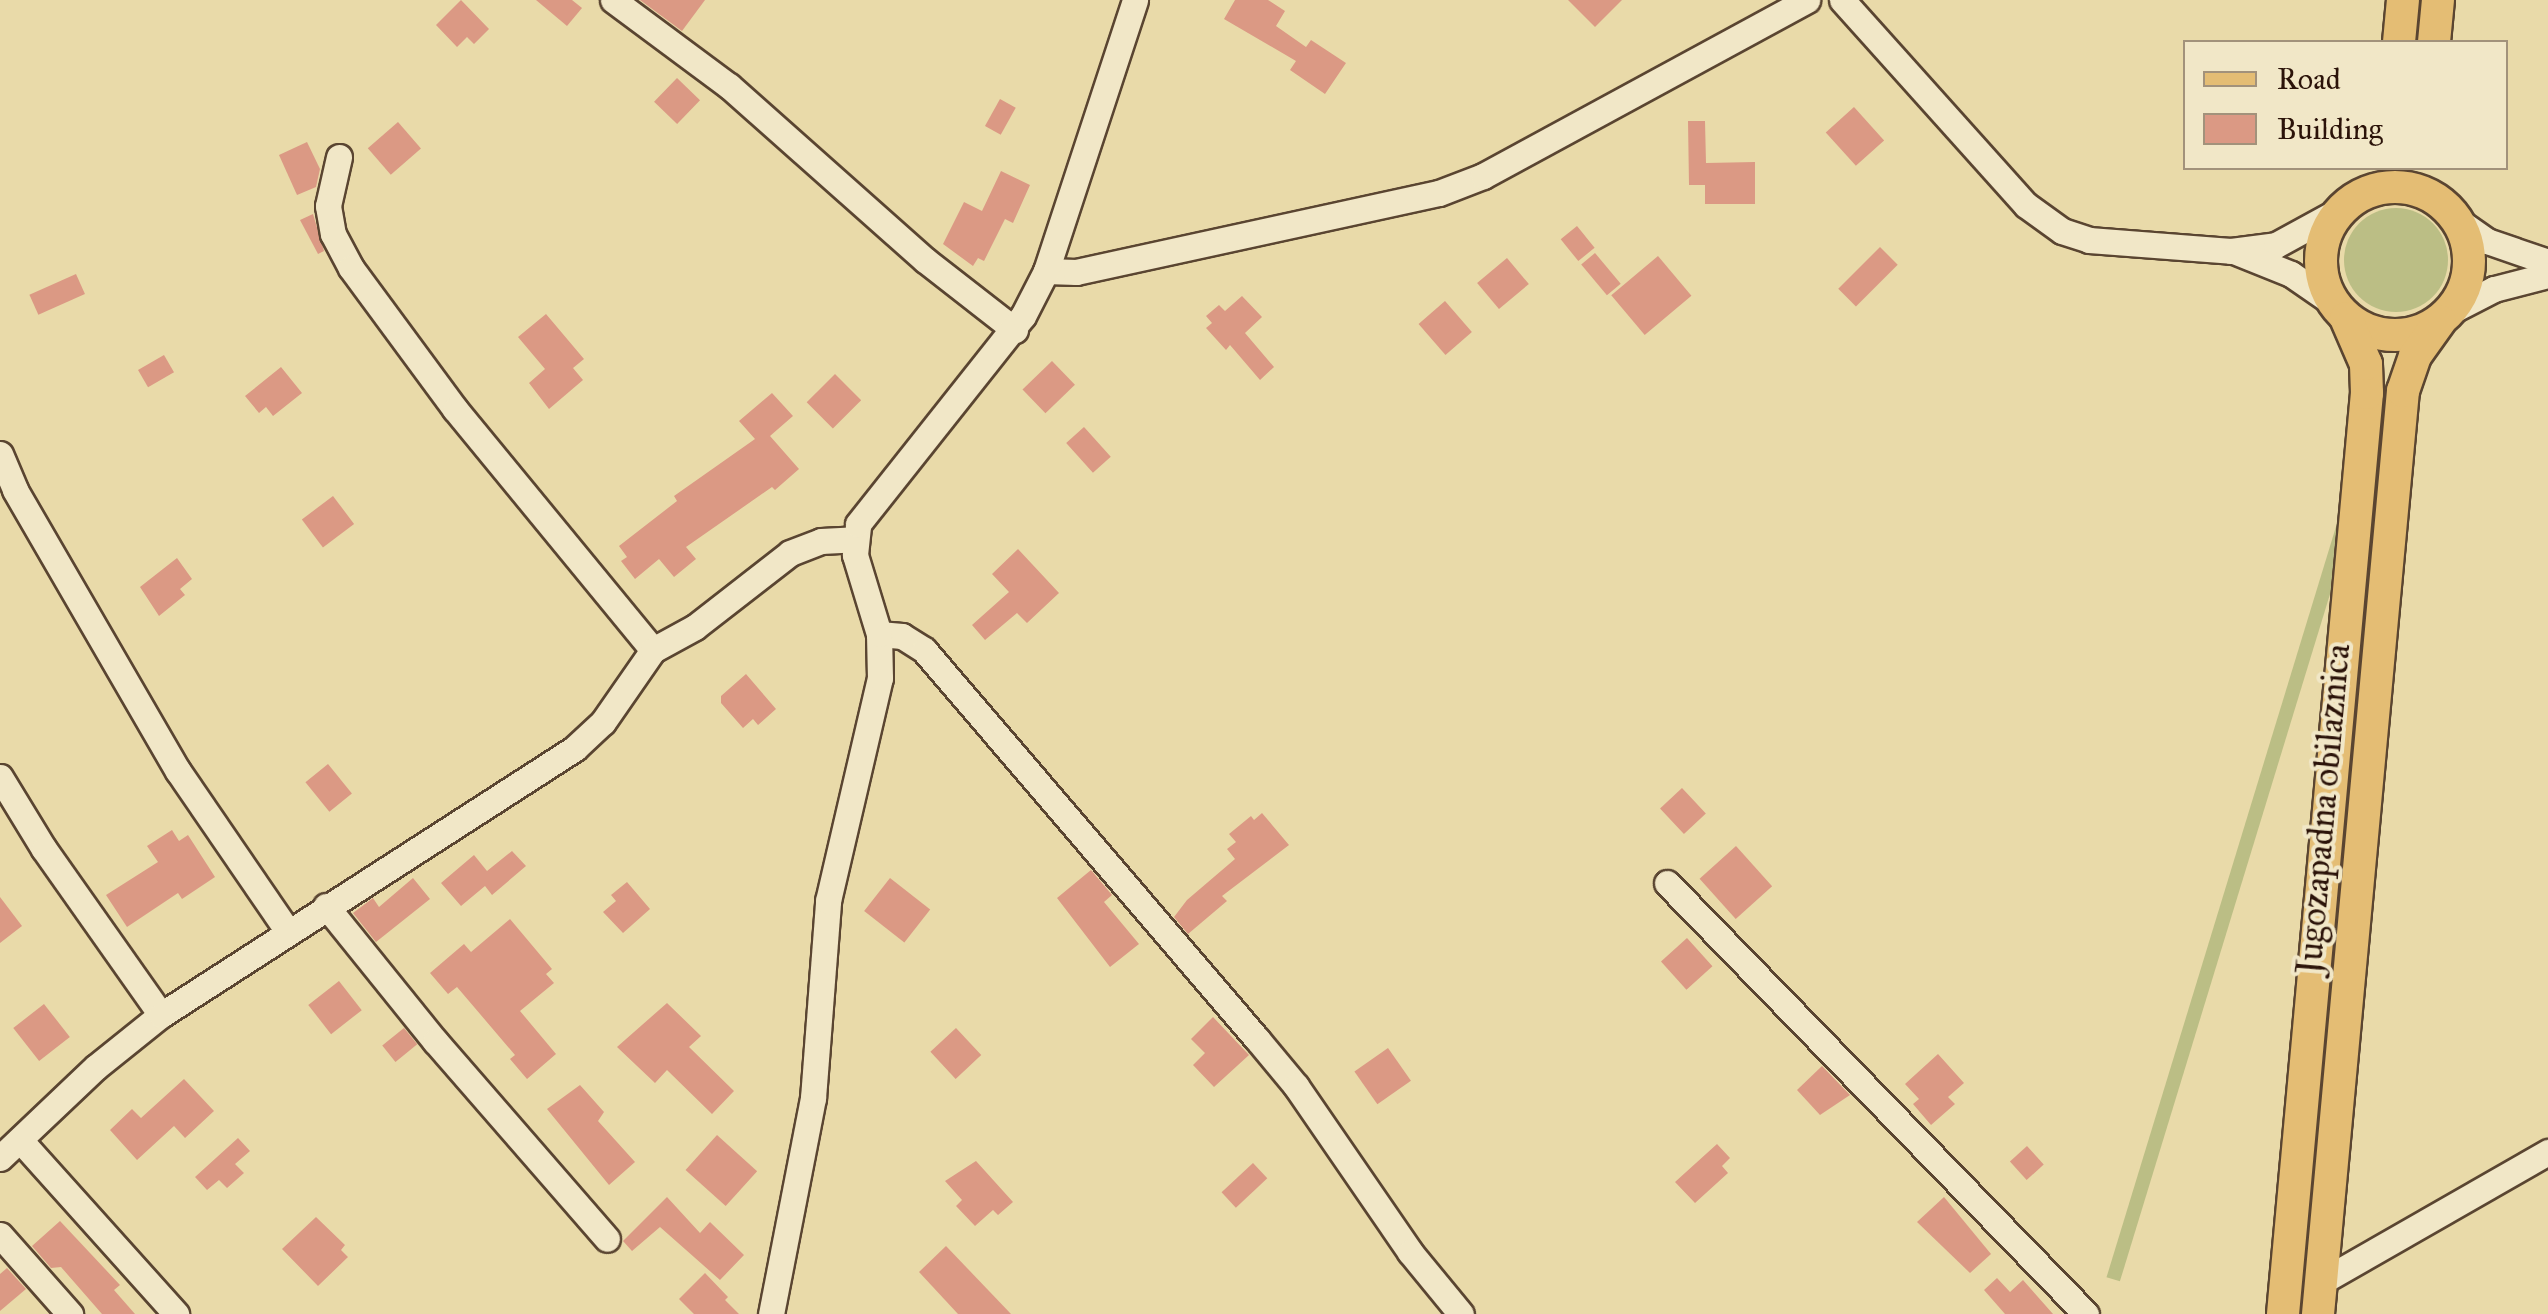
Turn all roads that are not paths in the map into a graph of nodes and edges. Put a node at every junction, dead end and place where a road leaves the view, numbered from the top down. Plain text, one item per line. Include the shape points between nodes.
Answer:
1 (613, 0) edge
2 (1135, 0) edge
3 (1807, 0) edge
4 (1842, 0) edge
5 (2403, 0) edge
6 (2438, 0) edge
7 (2400, 40) edge
8 (2434, 40) edge
9 (339, 157) dead end
10 (2431, 170) edge
11 (2360, 190) edge
12 (2450, 212) junction
13 (2231, 251) junction
14 (2548, 262) edge
15 (1046, 271) junction
16 (2548, 275) edge
17 (2340, 311) junction
18 (2446, 316) junction
19 (1015, 330) junction
20 (0, 454) edge
21 (855, 540) junction
22 (879, 634) junction
23 (654, 650) junction
24 (0, 777) edge
25 (1667, 883) dead end
26 (326, 906) junction
27 (287, 930) junction
28 (160, 1014) junction
29 (20, 1140) junction
30 (2548, 1152) edge
31 (0, 1158) edge
32 (0, 1236) edge
33 (607, 1239) dead end
34 (2319, 1298) edge
35 (2279, 1311) edge
36 (70, 1314) edge
37 (176, 1314) edge
38 (771, 1314) edge
39 (1460, 1314) edge
40 (2086, 1314) edge

1 - 19 street via 729,86
2 - 15 street
3 - 15 street via 1483,176 1439,193 1076,272
4 - 13 street via 2049,224 2089,240
5 - 7 main road
6 - 8 main road
9 - 23 street via 328,206 333,234 351,268 455,409
10 - 12 main road
11 - 12 main road via 2404,187
11 - 13 street via 2276,245
11 - 17 main road via 2327,230 2320,254 2323,280
12 - 14 street via 2487,241
12 - 18 main road via 2467,242 2470,267 2464,291
13 - 17 street via 2275,266
15 - 19 street
16 - 18 street via 2494,289
17 - 18 main road via 2368,331 2393,336 2418,333
17 - 35 main road, Jugozapadna obilaznica via 2366,364 2367,393
18 - 34 main road, Jugozapadna obilaznica via 2415,356 2403,390
19 - 21 street via 858,524
20 - 27 street via 178,771
21 - 22 street via 859,578
21 - 23 street via 790,553 695,627
22 - 38 street via 878,696 838,841 813,1098
22 - 39 street via 902,636 924,650 1218,994 1296,1086
23 - 26 street via 603,722 575,748
24 - 28 street
25 - 40 street
26 - 27 street
26 - 33 street
27 - 28 street
28 - 29 street
29 - 31 street
29 - 37 street
30 - 34 street
32 - 36 street

